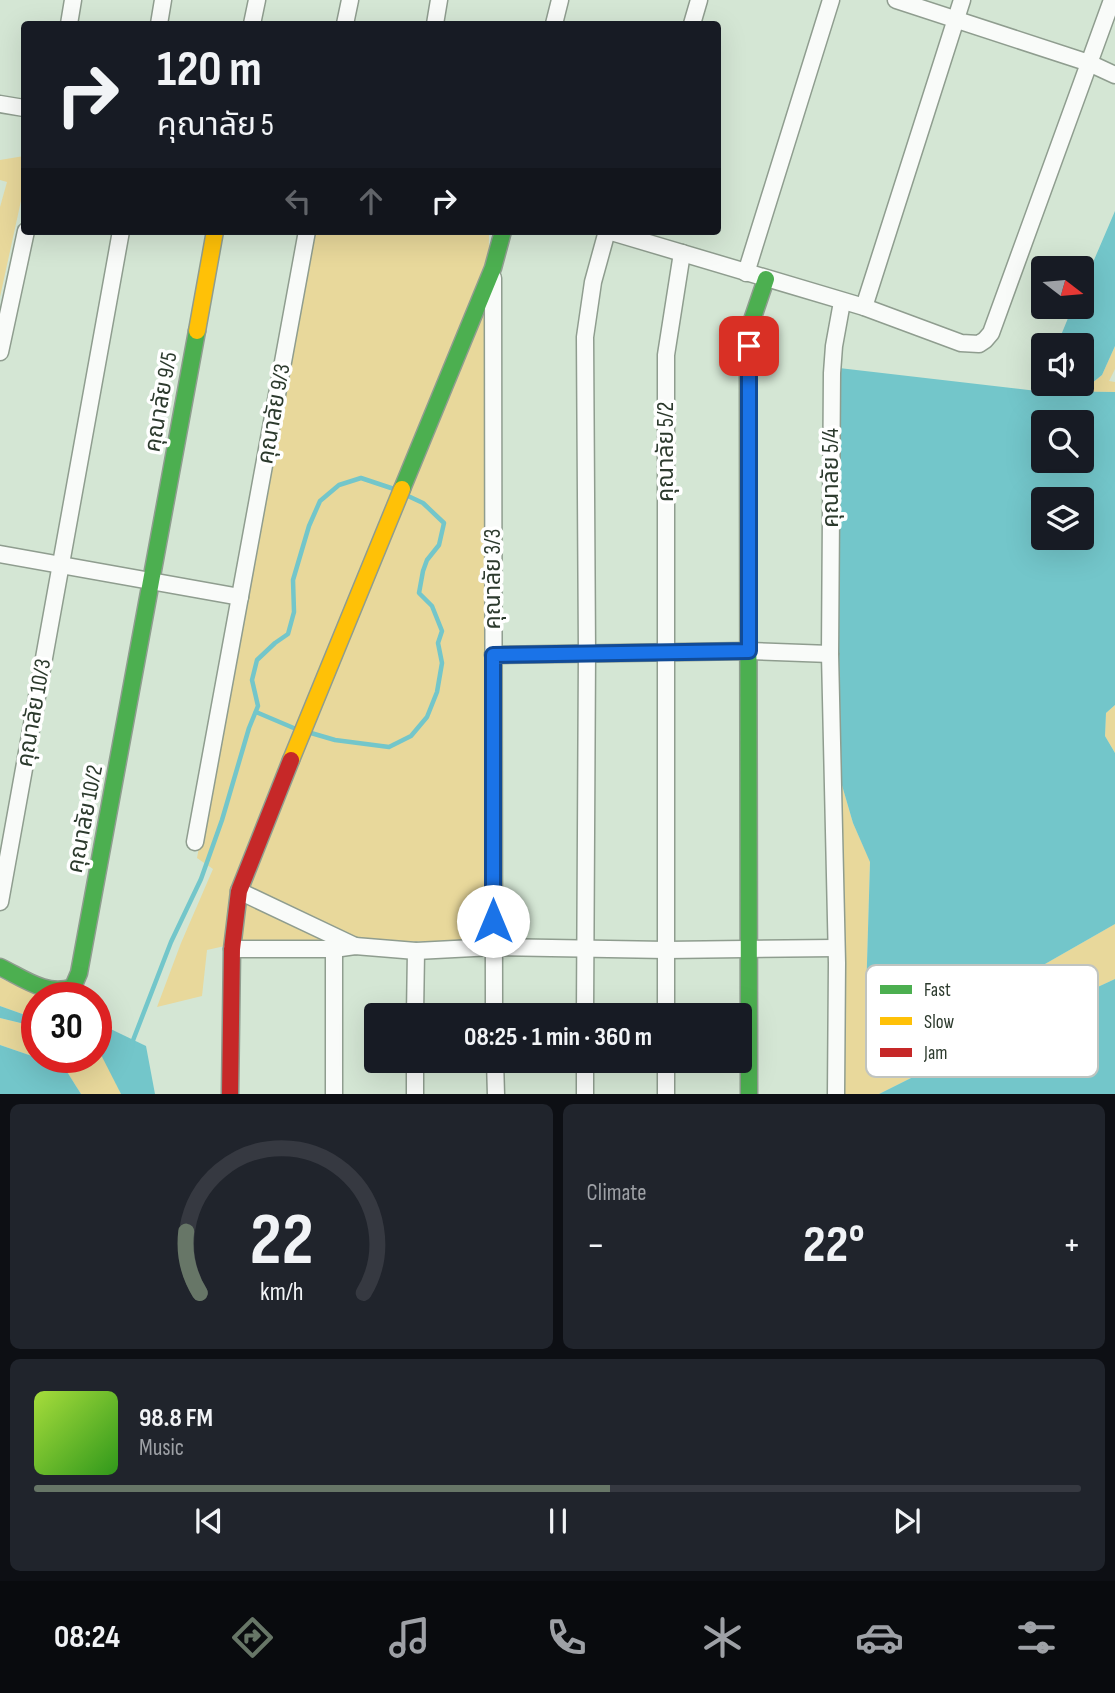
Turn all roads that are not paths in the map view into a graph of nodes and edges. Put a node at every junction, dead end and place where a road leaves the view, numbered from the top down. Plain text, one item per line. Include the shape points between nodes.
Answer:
1 (73, 0) edge
2 (163, 0) edge
3 (257, 0) edge
4 (350, 0) edge
5 (439, 0) edge
6 (560, 0) edge
7 (699, 0) edge
8 (831, 0) edge
9 (896, 0) edge
10 (962, 0) edge
11 (1112, 0) edge
12 (956, 18) junction
13 (70, 21) edge
14 (160, 21) edge
15 (253, 21) edge
16 (346, 21) edge
17 (436, 21) edge
18 (555, 21) edge
19 (693, 21) edge
20 (1089, 63) junction
21 (1115, 75) edge
22 (0, 104) edge
23 (21, 108) edge
24 (25, 235) edge
25 (120, 235) edge
26 (214, 235) edge
27 (306, 235) edge
28 (502, 235) edge
29 (607, 235) edge
30 (632, 235) edge
31 (682, 253) junction
32 (493, 268) junction
33 (746, 273) junction
34 (766, 279) junction
35 (842, 302) junction
36 (864, 307) junction
37 (0, 352) edge
38 (0, 554) edge
39 (61, 565) junction
40 (152, 582) junction
41 (240, 597) junction
42 (749, 651) junction
43 (587, 652) junction
44 (666, 653) junction
45 (830, 654) junction
46 (493, 655) junction
47 (195, 842) dead end
48 (239, 891) junction
49 (0, 902) edge
50 (355, 946) junction
51 (493, 947) junction
52 (584, 948) junction
53 (836, 948) junction
54 (232, 949) junction
55 (334, 949) junction
56 (750, 949) junction
57 (666, 950) junction
58 (416, 951) junction
59 (0, 967) edge
60 (415, 1003) edge
61 (494, 1003) edge
62 (585, 1003) edge
63 (666, 1003) edge
64 (415, 1073) edge
65 (495, 1073) edge
66 (585, 1073) edge
67 (666, 1073) edge
68 (230, 1094) edge
69 (334, 1094) edge
70 (415, 1094) edge
71 (496, 1094) edge
72 (585, 1094) edge
73 (666, 1094) edge
74 (749, 1094) edge
75 (836, 1094) edge

1 - 13 street
2 - 14 street
3 - 15 street
4 - 16 street
5 - 17 street
6 - 18 street
7 - 19 street
8 - 33 street
9 - 12 street
10 - 12 street
11 - 20 street
12 - 20 street
12 - 36 street
20 - 21 street
20 - 36 street via 985,340 961,343
22 - 23 street
24 - 37 street
25 - 39 street, คุณาลัย 10/3
26 - 40 street, คุณาลัย 9/5
27 - 41 street, คุณาลัย 9/3
28 - 32 street
29 - 43 street via 593,282 585,337
30 - 31 street
31 - 33 street
31 - 44 street, คุณาลัย 5/2 via 666,355
32 - 46 street, คุณาลัย 3/3
32 - 48 street
33 - 34 street
34 - 35 street
34 - 42 street via 751,323 749,346
35 - 36 street
35 - 45 street, คุณาลัย 5/4 via 832,373
38 - 39 street
39 - 40 street
39 - 49 street, คุณาลัย 10/3
40 - 41 street
40 - 59 street, คุณาลัย 10/2 via 79,973 73,987 56,991
41 - 47 street, คุณาลัย 9/3
42 - 44 street
42 - 45 street
42 - 56 street
43 - 44 street
43 - 46 street
43 - 52 street
44 - 57 street, คุณาลัย 5/2
45 - 53 street, คุณาลัย 5/4
46 - 51 street, คุณาลัย 3/3
48 - 50 street
48 - 54 street
50 - 55 street
50 - 58 street
51 - 52 street
51 - 58 street
51 - 61 street, คุณาลัย 3/3
52 - 57 street
52 - 62 street
53 - 56 street
53 - 75 street, คุณาลัย 5/4
54 - 55 street
54 - 68 street
55 - 69 street
56 - 57 street
56 - 74 street
57 - 63 street, คุณาลัย 5/2
58 - 60 street
64 - 70 street
65 - 71 street
66 - 72 street
67 - 73 street

